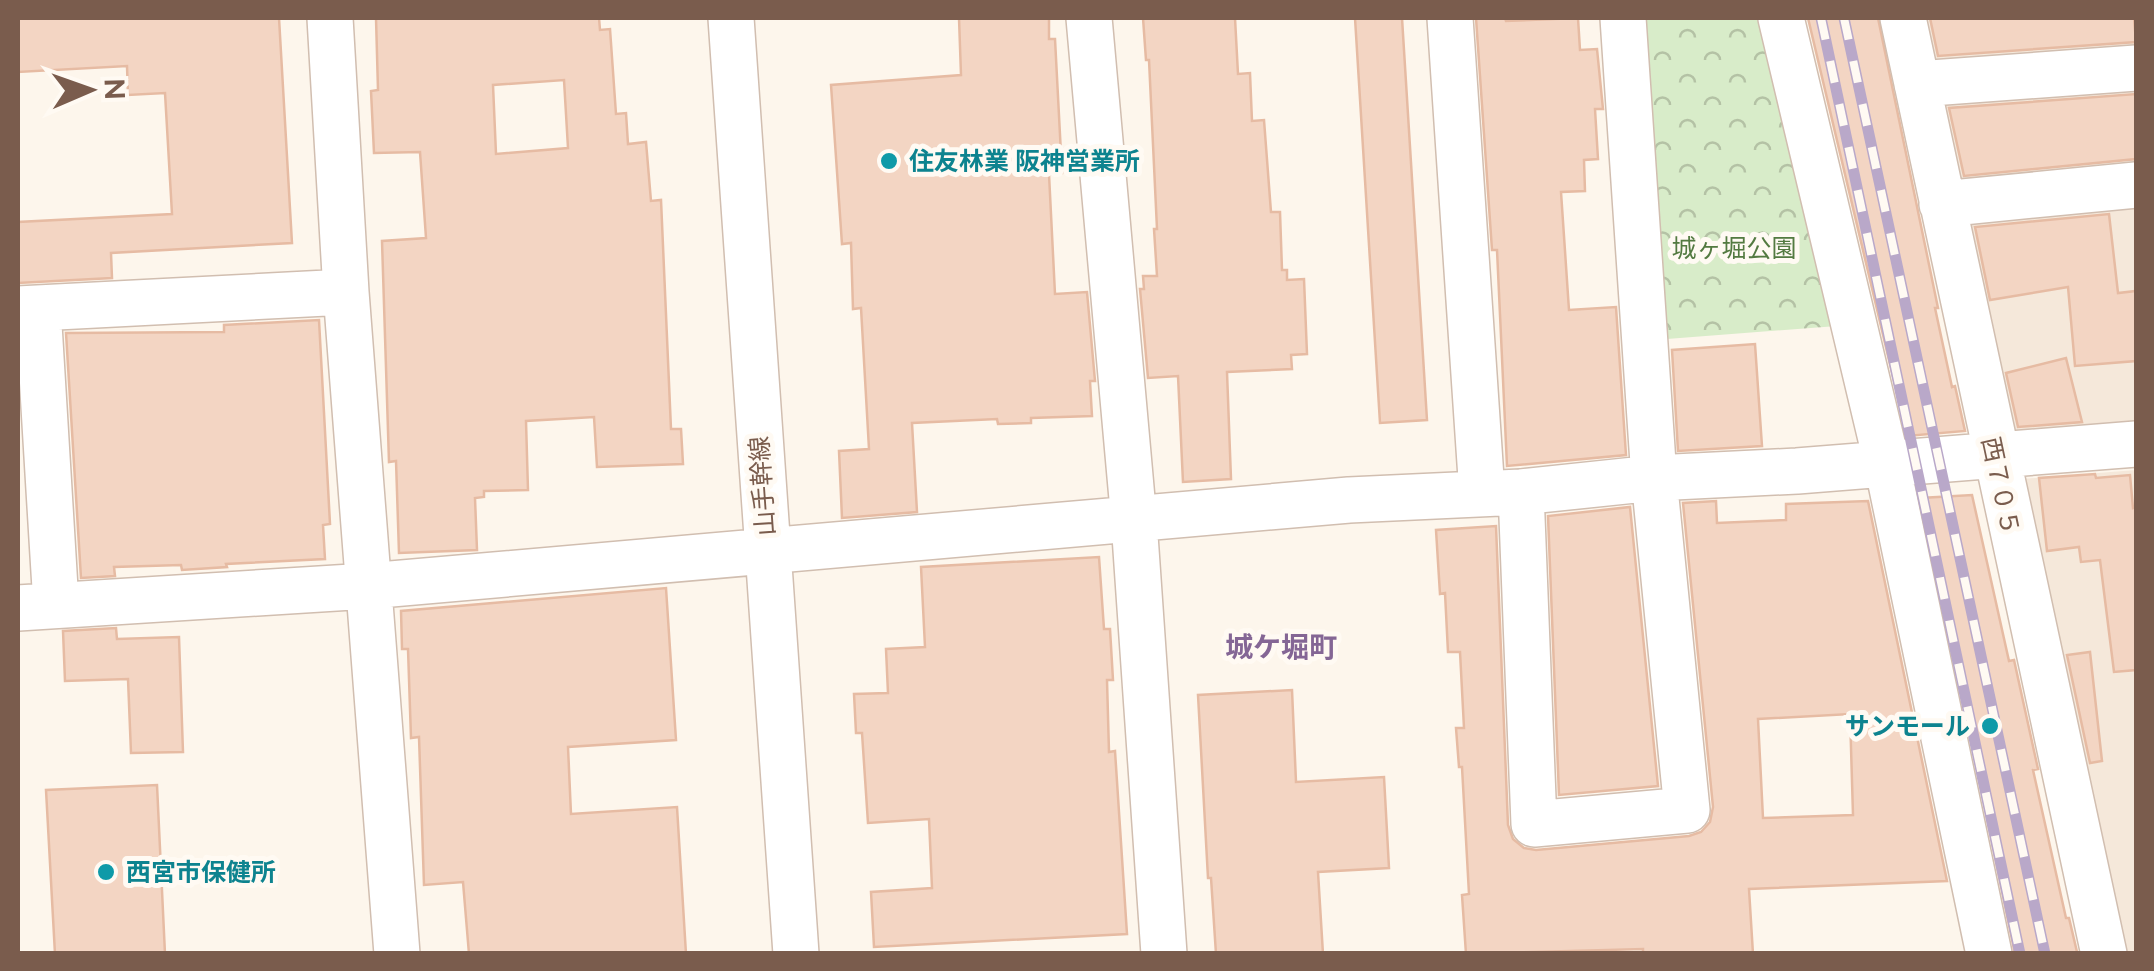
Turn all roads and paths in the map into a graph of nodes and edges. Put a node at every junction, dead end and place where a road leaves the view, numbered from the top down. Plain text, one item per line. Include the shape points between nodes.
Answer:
1 (330, 18) edge
2 (731, 18) edge
3 (1090, 18) edge
4 (1450, 18) edge
5 (1623, 18) edge
6 (1781, 18) edge
7 (1903, 18) edge
8 (2136, 68) edge
9 (1917, 84) junction
10 (2136, 184) edge
11 (1942, 204) junction
12 (346, 292) junction
13 (28, 309) edge
14 (2136, 444) edge
15 (1994, 454) junction
16 (1887, 464) junction
17 (1654, 478) junction
18 (1501, 493) junction
19 (1134, 521) junction
20 (767, 552) junction
21 (368, 586) junction
22 (37, 606) edge
23 (397, 954) edge
24 (796, 954) edge
25 (1164, 954) edge
26 (1990, 954) edge
27 (2104, 954) edge

1 - 12 street
2 - 20 street, 山手幹線
3 - 19 street
4 - 18 street
5 - 17 street
6 - 16 street
7 - 9 street, 西７０５
8 - 9 street
9 - 11 street, 西７０５
10 - 11 street
11 - 15 street, 西７０５
12 - 13 street
12 - 21 street
13 - 22 street
14 - 15 street
15 - 16 street
15 - 27 street, 西７０５
16 - 17 street
16 - 26 street
17 - 18 street
17 - 18 street via 1688,810 1534,824
18 - 19 street
19 - 20 street
19 - 25 street
20 - 21 street
20 - 24 street, 山手幹線
21 - 22 street
21 - 23 street

